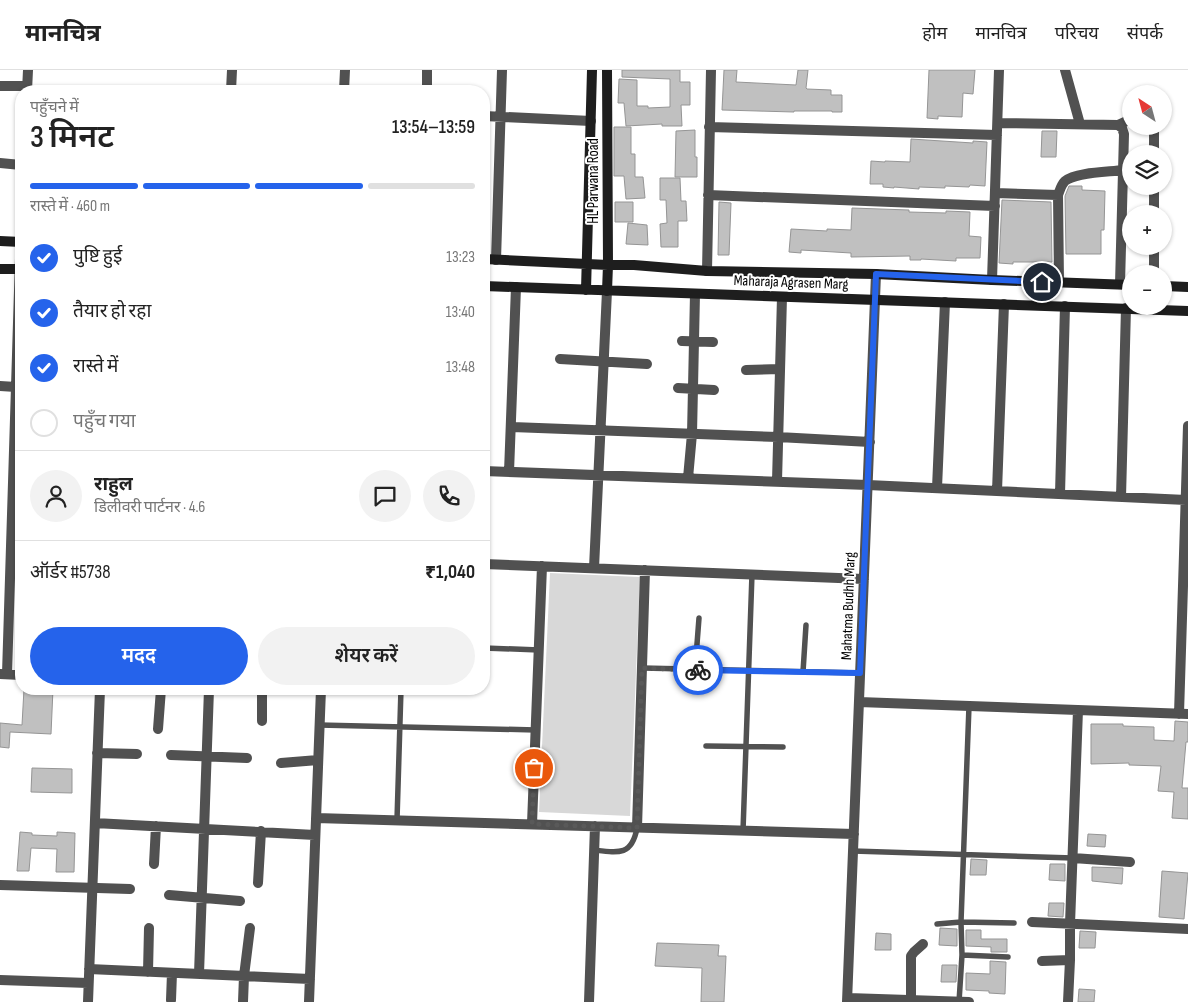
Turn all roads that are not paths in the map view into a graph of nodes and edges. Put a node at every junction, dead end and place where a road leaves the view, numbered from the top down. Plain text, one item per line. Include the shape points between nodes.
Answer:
1 (28, 70) edge
2 (232, 70) edge
3 (345, 70) edge
4 (427, 70) edge
5 (502, 70) edge
6 (592, 70) edge
7 (607, 70) edge
8 (711, 70) edge
9 (1000, 70) edge
10 (1065, 70) edge
11 (27, 85) edge
12 (231, 85) edge
13 (344, 85) edge
14 (427, 85) edge
15 (0, 86) edge
16 (15, 88) edge
17 (490, 116) edge
18 (501, 117) junction
19 (591, 121) junction
20 (1122, 122) edge
21 (998, 123) junction
22 (1080, 124) junction
23 (1118, 124) junction
24 (709, 126) junction
25 (997, 135) junction
26 (1124, 145) edge
27 (0, 163) edge
28 (15, 164) edge
29 (1122, 170) edge
30 (995, 193) junction
31 (708, 195) junction
32 (1058, 195) junction
33 (1123, 195) edge
34 (995, 206) junction
35 (0, 241) edge
36 (15, 242) edge
37 (490, 260) edge
38 (496, 260) junction
39 (587, 264) junction
40 (608, 265) junction
41 (0, 269) edge
42 (15, 269) edge
43 (707, 271) junction
44 (876, 274) junction
45 (992, 280) junction
46 (1059, 282) junction
47 (1120, 284) joint
48 (490, 286) edge
49 (1172, 286) edge
50 (1188, 287) edge
51 (516, 288) junction
52 (586, 290) junction
53 (608, 291) junction
54 (694, 294) junction
55 (782, 297) junction
56 (875, 300) junction
57 (944, 302) junction
58 (1004, 304) junction
59 (1065, 306) junction
60 (1122, 308) edge
61 (1172, 309) edge
62 (1188, 310) edge
63 (1126, 315) edge
64 (682, 340) dead end
65 (694, 341) junction
66 (713, 342) dead end
67 (560, 359) dead end
68 (604, 361) junction
69 (647, 364) dead end
70 (746, 370) dead end
71 (780, 370) junction
72 (0, 386) edge
73 (15, 387) edge
74 (678, 388) dead end
75 (692, 389) junction
76 (714, 390) dead end
77 (1188, 426) edge
78 (512, 427) junction
79 (601, 431) junction
80 (692, 434) junction
81 (778, 437) junction
82 (1188, 437) edge
83 (870, 442) junction
84 (490, 471) edge
85 (509, 472) junction
86 (599, 475) junction
87 (688, 478) junction
88 (777, 481) junction
89 (868, 484) junction
90 (937, 488) junction
91 (997, 491) junction
92 (1060, 494) junction
93 (1121, 497) junction
94 (1186, 500) junction
95 (15, 503) edge
96 (490, 564) edge
97 (542, 566) junction
98 (594, 568) junction
99 (645, 570) junction
100 (752, 574) junction
101 (864, 579) junction
102 (699, 618) dead end
103 (806, 625) dead end
104 (490, 648) edge
105 (539, 650) junction
106 (642, 668) junction
107 (695, 670) junction
108 (749, 671) junction
109 (803, 672) junction
110 (860, 673) junction
111 (4, 674) edge
112 (100, 695) edge
113 (161, 695) edge
114 (209, 695) edge
115 (262, 695) edge
116 (321, 695) edge
117 (401, 695) edge
118 (859, 702) junction
119 (969, 706) junction
120 (1078, 710) junction
121 (1183, 714) edge
122 (262, 721) dead end
123 (319, 725) junction
124 (400, 727) junction
125 (158, 729) dead end
126 (536, 730) junction
127 (706, 746) dead end
128 (746, 746) junction
129 (783, 747) dead end
130 (97, 753) junction
131 (137, 754) dead end
132 (171, 755) dead end
133 (207, 756) junction
134 (247, 758) dead end
135 (318, 760) junction
136 (281, 762) dead end
137 (316, 818) junction
138 (397, 820) junction
139 (94, 823) junction
140 (532, 824) junction
141 (156, 826) junction
142 (595, 826) junction
143 (204, 828) junction
144 (637, 828) junction
145 (261, 831) junction
146 (743, 831) junction
147 (315, 834) junction
148 (854, 834) junction
149 (594, 850) junction
150 (853, 851) junction
151 (964, 854) junction
152 (1073, 858) junction
153 (1130, 862) dead end
154 (154, 864) dead end
155 (258, 883) dead end
156 (0, 885) edge
157 (92, 888) junction
158 (130, 889) dead end
159 (169, 895) dead end
160 (202, 898) junction
161 (240, 901) dead end
162 (961, 922) junction
163 (1032, 922) dead end
164 (1014, 923) dead end
165 (937, 924) dead end
166 (1070, 924) junction
167 (149, 928) dead end
168 (250, 928) dead end
169 (1188, 929) edge
170 (923, 944) dead end
171 (962, 955) junction
172 (1008, 957) dead end
173 (1070, 960) junction
174 (1042, 961) dead end
175 (89, 969) junction
176 (148, 972) junction
177 (172, 973) junction
178 (199, 974) junction
179 (244, 976) junction
180 (310, 979) junction
181 (0, 980) edge
182 (88, 983) junction
183 (171, 1000) dead end
184 (847, 1000) edge
185 (911, 1001) edge
186 (88, 1002) edge
187 (243, 1002) edge
188 (309, 1002) edge
189 (589, 1002) edge
190 (958, 1002) edge
191 (969, 1002) edge
192 (1068, 1002) edge

1 - 11 street
2 - 12 street
3 - 13 street
4 - 14 street
5 - 18 street
6 - 19 street, HL Parwana Road
7 - 40 street, HL Parwana Road
8 - 24 street
9 - 21 street
10 - 22 street
15 - 16 street
17 - 18 street
18 - 19 street
18 - 38 street
19 - 39 street, HL Parwana Road
20 - 23 street
21 - 22 street
21 - 25 street
22 - 23 street
23 - 26 street via 1124,134
24 - 25 street
24 - 31 street
25 - 30 street
27 - 28 street
29 - 32 street via 1067,179
30 - 32 street
30 - 34 street
31 - 34 street
31 - 43 street
32 - 46 street
33 - 47 street
34 - 45 street
35 - 36 street
37 - 38 street, Maharaja Agrasen Marg
38 - 39 street, Maharaja Agrasen Marg
39 - 40 street, Maharaja Agrasen Marg
39 - 52 street, HL Parwana Road
40 - 43 street, Maharaja Agrasen Marg
40 - 53 street, HL Parwana Road
41 - 42 street
43 - 44 street, Maharaja Agrasen Marg
44 - 45 street, Maharaja Agrasen Marg
44 - 56 street, Mahatma Budhh Marg
45 - 46 street, Maharaja Agrasen Marg
46 - 47 street, Maharaja Agrasen Marg
48 - 51 street, Maharaja Agrasen Marg
49 - 50 street
51 - 52 street, Maharaja Agrasen Marg
51 - 78 street
52 - 53 street, Maharaja Agrasen Marg
53 - 54 street, Maharaja Agrasen Marg
53 - 68 street
54 - 55 street, Maharaja Agrasen Marg
54 - 65 street
55 - 56 street, Maharaja Agrasen Marg
55 - 71 street
56 - 57 street, Maharaja Agrasen Marg
56 - 83 street, Mahatma Budhh Marg
57 - 58 street, Maharaja Agrasen Marg
57 - 90 street
58 - 59 street, Maharaja Agrasen Marg
58 - 91 street
59 - 60 street, Maharaja Agrasen Marg
59 - 92 street
61 - 62 street, Maharaja Agrasen Marg
63 - 93 street
64 - 65 street
65 - 66 street
65 - 75 street
67 - 68 street
68 - 69 street
68 - 79 street
70 - 71 street
71 - 81 street
72 - 73 street
74 - 75 street
75 - 76 street
75 - 80 street
77 - 82 street
78 - 79 street
78 - 85 street
79 - 80 street
79 - 86 street
80 - 81 street
80 - 87 street
81 - 83 street
81 - 88 street
82 - 94 street
83 - 89 street, Mahatma Budhh Marg
84 - 85 street
85 - 86 street
86 - 87 street
86 - 98 street
87 - 88 street
88 - 89 street
89 - 90 street
89 - 101 street, Mahatma Budhh Marg
90 - 91 street
91 - 92 street
92 - 93 street
93 - 94 street
94 - 121 street
95 - 111 street
96 - 97 street
97 - 98 street
97 - 105 street
98 - 99 street
99 - 100 street
99 - 106 street
100 - 101 street
100 - 108 lane
101 - 110 street, Mahatma Budhh Marg
102 - 107 lane
103 - 109 lane
104 - 105 lane
105 - 126 street
106 - 107 lane
106 - 144 street
107 - 108 lane
108 - 109 lane
108 - 128 lane
109 - 110 lane
110 - 118 street, Mahatma Budhh Marg
112 - 130 street
113 - 125 street
114 - 133 street
115 - 122 street
116 - 123 street
117 - 124 lane
118 - 119 street
118 - 148 street, Mahatma Budhh Marg
119 - 120 street
119 - 151 lane
120 - 121 street
120 - 152 street
123 - 124 lane
123 - 135 street
124 - 126 lane
124 - 138 lane
126 - 140 street
127 - 128 lane
128 - 129 lane
128 - 146 lane
130 - 131 street
130 - 139 street
132 - 133 street
133 - 134 street
133 - 143 street
135 - 136 street
135 - 137 street
137 - 138 street
137 - 147 street
138 - 140 street
139 - 141 street
139 - 157 street
140 - 142 street
141 - 143 street
141 - 154 street
142 - 144 street
142 - 149 street
143 - 145 street
143 - 160 street
144 - 146 street
144 - 149 lane via 633,842 625,850 612,853
145 - 147 street
145 - 155 street
146 - 148 street
147 - 180 street
148 - 150 street, Mahatma Budhh Marg
149 - 189 street
150 - 151 lane
150 - 184 street, Mahatma Budhh Marg
151 - 152 lane
151 - 162 lane
152 - 153 street
152 - 166 street
156 - 157 street
157 - 158 street
157 - 175 street
159 - 160 street
160 - 161 street
160 - 178 street
162 - 164 lane
162 - 165 lane
162 - 171 lane
163 - 166 street
166 - 169 street
166 - 173 street
167 - 176 street
168 - 179 street
170 - 185 street via 911,956
171 - 172 lane
171 - 190 lane
173 - 174 street
173 - 192 street
175 - 176 street
175 - 182 street
176 - 177 street
177 - 178 street
177 - 183 street
178 - 179 street
179 - 180 street
179 - 187 street
180 - 188 street
181 - 182 street
182 - 186 street
184 - 185 street
185 - 190 street
190 - 191 street

